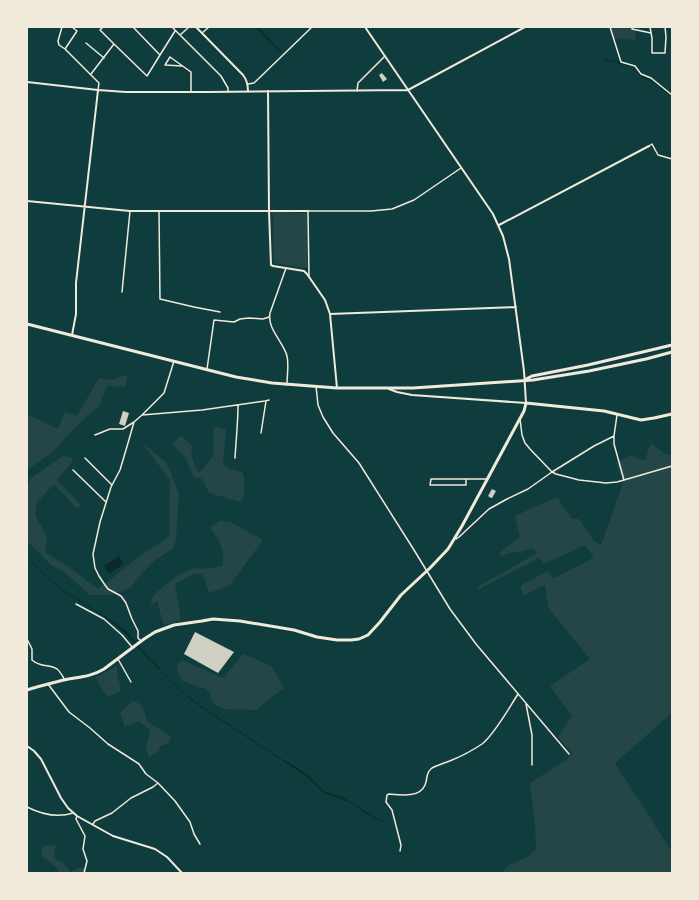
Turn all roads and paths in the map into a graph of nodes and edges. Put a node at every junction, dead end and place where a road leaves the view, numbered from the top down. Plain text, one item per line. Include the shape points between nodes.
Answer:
1 (62, 27) edge
2 (72, 27) edge
3 (97, 27) edge
4 (103, 27) edge
5 (133, 27) edge
6 (172, 27) edge
7 (189, 27) edge
8 (196, 27) edge
9 (209, 27) edge
10 (312, 27) edge
11 (365, 27) edge
12 (525, 27) edge
13 (610, 27) edge
14 (632, 27) edge
15 (650, 27) edge
16 (665, 27) edge
17 (520, 28) edge
18 (100, 30) junction
19 (176, 31) junction
20 (202, 33) junction
21 (652, 33) junction
22 (180, 35) junction
23 (86, 43) dead end
24 (114, 44) junction
25 (65, 49) junction
26 (160, 55) junction
27 (385, 56) junction
28 (104, 58) junction
29 (182, 66) junction
30 (91, 74) junction
31 (27, 82) edge
32 (248, 84) junction
33 (98, 90) junction
34 (408, 90) junction
35 (248, 91) junction
36 (268, 91) junction
37 (357, 91) junction
38 (191, 92) junction
39 (228, 92) junction
40 (672, 95) edge
41 (649, 146) joint
42 (672, 159) edge
43 (462, 168) junction
44 (27, 200) edge
45 (84, 206) junction
46 (130, 211) junction
47 (159, 211) junction
48 (269, 211) junction
49 (308, 211) junction
50 (498, 225) junction
51 (286, 268) junction
52 (310, 277) junction
53 (122, 292) dead end
54 (516, 307) junction
55 (220, 312) dead end
56 (330, 314) junction
57 (269, 317) junction
58 (27, 324) edge
59 (72, 336) junction
60 (672, 345) edge
61 (672, 352) edge
62 (174, 361) junction
63 (207, 369) junction
64 (524, 380) junction
65 (287, 385) junction
66 (316, 386) junction
67 (337, 388) junction
68 (388, 388) junction
69 (269, 400) dead end
70 (266, 401) junction
71 (526, 403) junction
72 (238, 405) junction
73 (618, 414) junction
74 (672, 414) edge
75 (142, 415) junction
76 (520, 419) junction
77 (134, 422) junction
78 (261, 433) dead end
79 (95, 435) dead end
80 (614, 436) junction
81 (85, 458) dead end
82 (235, 458) dead end
83 (672, 466) edge
84 (73, 470) dead end
85 (552, 472) junction
86 (466, 479) junction
87 (488, 479) junction
88 (624, 480) junction
89 (112, 485) junction
90 (106, 502) junction
91 (454, 540) junction
92 (427, 571) junction
93 (76, 604) dead end
94 (27, 639) edge
95 (140, 642) junction
96 (134, 647) junction
97 (118, 659) junction
98 (65, 680) junction
99 (130, 682) dead end
100 (48, 684) junction
101 (27, 690) edge
102 (518, 694) junction
103 (526, 704) junction
104 (27, 746) edge
105 (569, 754) dead end
106 (532, 765) dead end
107 (158, 783) junction
108 (27, 807) edge
109 (73, 813) junction
110 (77, 816) junction
111 (93, 825) junction
112 (200, 844) dead end
113 (400, 851) dead end
114 (84, 873) edge
115 (182, 873) edge

1 - 25 street via 58,41
2 - 25 street via 77,31
3 - 18 street
4 - 18 street
5 - 26 street
6 - 19 street
7 - 22 street
8 - 20 street
9 - 20 street
10 - 32 street via 254,83
11 - 27 street
12 - 17 street
13 - 40 street via 621,62 632,65
14 - 21 street
15 - 21 street
16 - 21 street via 665,54 652,53
17 - 34 street
18 - 24 street
19 - 22 street
19 - 26 street
20 - 32 street via 243,75
22 - 39 street via 221,76
23 - 28 street
24 - 26 street via 147,76
24 - 28 street
25 - 30 street
27 - 34 street
27 - 37 street via 358,84
28 - 30 street
29 - 29 street via 170,57 165,65 176,66
29 - 38 street via 191,72
30 - 33 street via 99,83
31 - 33 street
32 - 35 street
33 - 38 street
33 - 45 street
34 - 37 street
34 - 43 street
35 - 36 street
35 - 39 street
36 - 37 street
36 - 48 street
38 - 39 street
41 - 42 street via 652,144 658,155
41 - 50 street
43 - 49 street via 414,200 392,209
43 - 50 street
44 - 45 street
45 - 46 street
45 - 59 street
46 - 47 street
46 - 53 street
47 - 48 street
47 - 55 street via 160,299
48 - 49 street
48 - 51 street via 270,265
49 - 52 street
50 - 54 street via 512,272
51 - 52 street via 304,271
51 - 57 street
52 - 56 street via 325,300
54 - 56 street
54 - 64 street
56 - 67 street
57 - 63 street via 234,322 214,320
57 - 65 street via 287,357
58 - 59 main road
59 - 62 main road
60 - 64 main road via 532,376
61 - 64 main road via 590,371
62 - 63 main road
62 - 75 street via 164,393
63 - 65 main road
64 - 68 main road
64 - 71 street
65 - 66 main road
66 - 67 main road
66 - 92 street via 318,405 323,418 359,463
67 - 68 main road
68 - 71 street via 412,395
69 - 70 street
70 - 72 street
70 - 78 street
71 - 73 main road
71 - 76 main road
72 - 75 street
72 - 82 street
73 - 74 main road via 641,420
73 - 80 street
75 - 77 street
76 - 85 street via 525,443
76 - 87 main road
77 - 79 street via 123,429
77 - 89 street via 120,470
80 - 85 street
80 - 88 street
81 - 89 street
83 - 88 street
84 - 90 street
85 - 88 street via 606,484
85 - 91 street via 528,489 489,509
86 - 86 street via 431,479 430,485 466,485
86 - 87 street
87 - 91 main road
89 - 90 street
90 - 95 street via 94,547 95,568 108,589 121,596 126,603
91 - 92 main road
92 - 95 main road via 401,595 376,628 359,639 331,640 282,628 213,620 166,627
92 - 102 street via 453,613
93 - 96 street via 104,618
94 - 98 street via 32,648 32,660 39,665 57,669
95 - 96 main road
96 - 97 main road
97 - 98 main road via 95,674
97 - 99 street
98 - 100 main road
100 - 101 main road
100 - 107 street via 69,712 108,744 139,764 146,774
102 - 103 street
102 - 113 street via 482,744 432,768 427,772 425,785 412,795 386,795 386,802 392,810 401,845
103 - 105 street
103 - 106 street via 532,735
104 - 109 street via 41,759 61,798
107 - 111 street via 131,798 112,813 95,820
107 - 112 street via 190,822
108 - 109 street via 34,811 58,815
109 - 110 street
110 - 111 street
110 - 114 street via 85,836 83,849 87,861
111 - 115 street via 113,836 155,849

